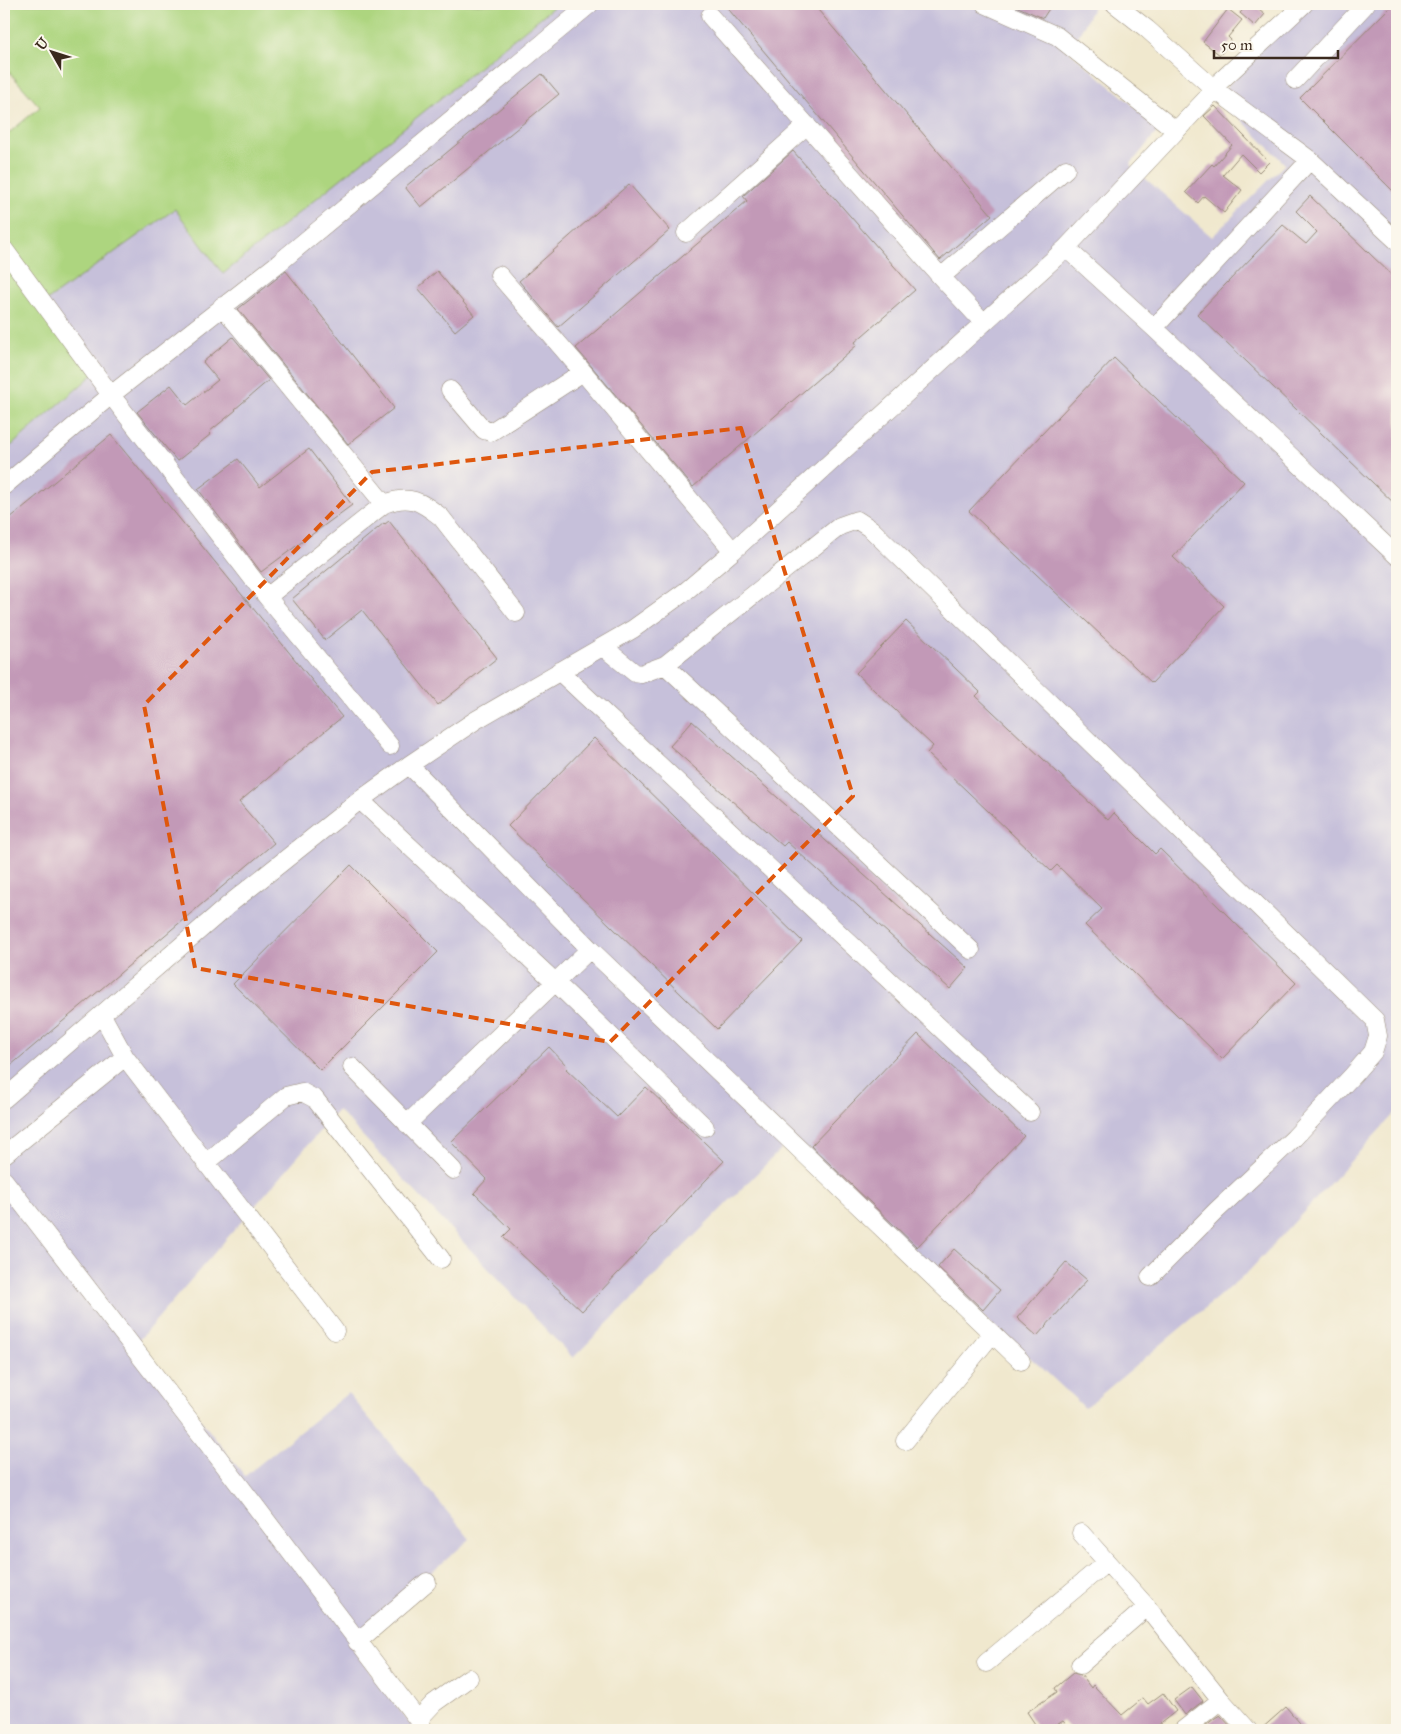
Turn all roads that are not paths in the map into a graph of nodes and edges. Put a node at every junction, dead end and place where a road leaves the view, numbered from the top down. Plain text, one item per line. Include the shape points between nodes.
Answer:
1 (590, 4) edge
2 (985, 4) edge
3 (1114, 4) edge
4 (1304, 4) edge
5 (1366, 4) edge
6 (710, 16) dead end
7 (1295, 80) dead end
8 (1213, 88) junction
9 (806, 125) junction
10 (1175, 130) junction
11 (1310, 160) junction
12 (1066, 169) dead end
13 (686, 233) dead end
14 (1397, 241) edge
15 (1066, 248) junction
16 (4, 249) edge
17 (499, 275) dead end
18 (941, 277) junction
19 (222, 306) junction
20 (984, 323) junction
21 (1154, 328) junction
22 (583, 372) junction
23 (450, 390) dead end
24 (111, 394) junction
25 (4, 486) edge
26 (384, 504) junction
27 (733, 551) junction
28 (1397, 556) edge
29 (267, 596) junction
30 (516, 613) dead end
31 (603, 647) junction
32 (665, 665) junction
33 (559, 671) junction
34 (390, 746) dead end
35 (409, 764) junction
36 (360, 800) junction
37 (590, 949) junction
38 (971, 950) dead end
39 (555, 982) junction
40 (102, 1015) junction
41 (125, 1057) junction
42 (352, 1067) dead end
43 (4, 1100) edge
44 (1030, 1112) dead end
45 (407, 1124) junction
46 (706, 1127) dead end
47 (5, 1154) edge
48 (206, 1163) junction
49 (453, 1170) dead end
50 (4, 1180) edge
51 (441, 1259) dead end
52 (1150, 1277) dead end
53 (335, 1331) dead end
54 (992, 1334) junction
55 (1021, 1361) dead end
56 (905, 1441) dead end
57 (1081, 1533) dead end
58 (1107, 1562) junction
59 (427, 1582) dead end
60 (1147, 1607) junction
61 (357, 1642) junction
62 (986, 1663) dead end
63 (1080, 1666) dead end
64 (470, 1678) dead end
65 (1221, 1700) junction
66 (421, 1725) edge
67 (1183, 1730) edge
68 (1248, 1730) edge

1 - 19 street via 280,262
2 - 10 street via 1057,36
3 - 8 street
4 - 8 street
5 - 7 street
6 - 9 street
8 - 10 street
8 - 11 street
9 - 13 street
9 - 18 street
10 - 15 street
11 - 14 street
11 - 21 street
12 - 18 street
15 - 20 street
15 - 21 street
16 - 24 street
17 - 22 street
18 - 20 street
19 - 24 street
19 - 26 street
20 - 27 street
21 - 28 street
22 - 23 street via 491,432 484,430
22 - 27 street
24 - 25 street
24 - 29 street
26 - 29 street
26 - 30 street via 397,499 414,499 441,517
27 - 31 street via 686,590
29 - 34 street
31 - 32 street via 635,673 641,674
31 - 33 street
32 - 38 street
32 - 52 street via 840,526 857,520 872,529 1374,1020 1378,1036 1373,1052 1353,1075 1294,1138
33 - 35 street
33 - 44 street
35 - 36 street
35 - 37 street
36 - 39 street
36 - 40 street via 232,902
37 - 39 street
37 - 54 street
39 - 45 street
39 - 46 street
40 - 41 street
40 - 43 street
41 - 47 street
41 - 48 street
42 - 45 street
45 - 49 street
48 - 51 street via 286,1096 302,1092 315,1099
48 - 53 street
50 - 61 street
54 - 55 street
54 - 56 street
57 - 58 street
58 - 60 street
58 - 62 street
59 - 61 street
60 - 63 street
60 - 65 street
61 - 66 street
64 - 66 street via 434,1703
65 - 67 street
65 - 68 street

